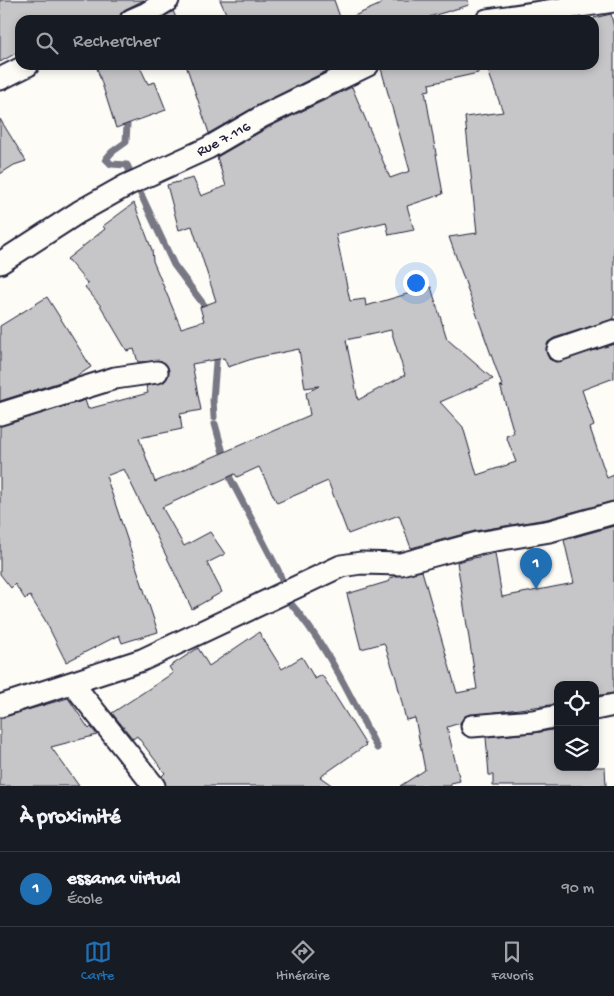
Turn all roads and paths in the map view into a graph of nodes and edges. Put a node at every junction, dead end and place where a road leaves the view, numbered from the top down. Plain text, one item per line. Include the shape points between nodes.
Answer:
1 (168, 0) edge
2 (614, 0) edge
3 (142, 15) edge
4 (519, 15) edge
5 (18, 70) edge
6 (358, 70) edge
7 (0, 79) edge
8 (0, 263) edge
9 (614, 331) edge
10 (558, 350) dead end
11 (156, 372) dead end
12 (0, 414) edge
13 (614, 513) edge
14 (74, 684) junction
15 (614, 705) edge
16 (0, 706) edge
17 (599, 708) edge
18 (554, 717) edge
19 (472, 726) dead end
20 (154, 786) edge

1 - 3 street
2 - 4 street
5 - 7 street
6 - 8 street, Rue 7.116 via 263,116 208,148 127,185
9 - 10 street
11 - 12 street via 115,378
13 - 14 street via 401,564 341,566 142,660
14 - 16 street
14 - 20 street
15 - 17 street
18 - 19 street

